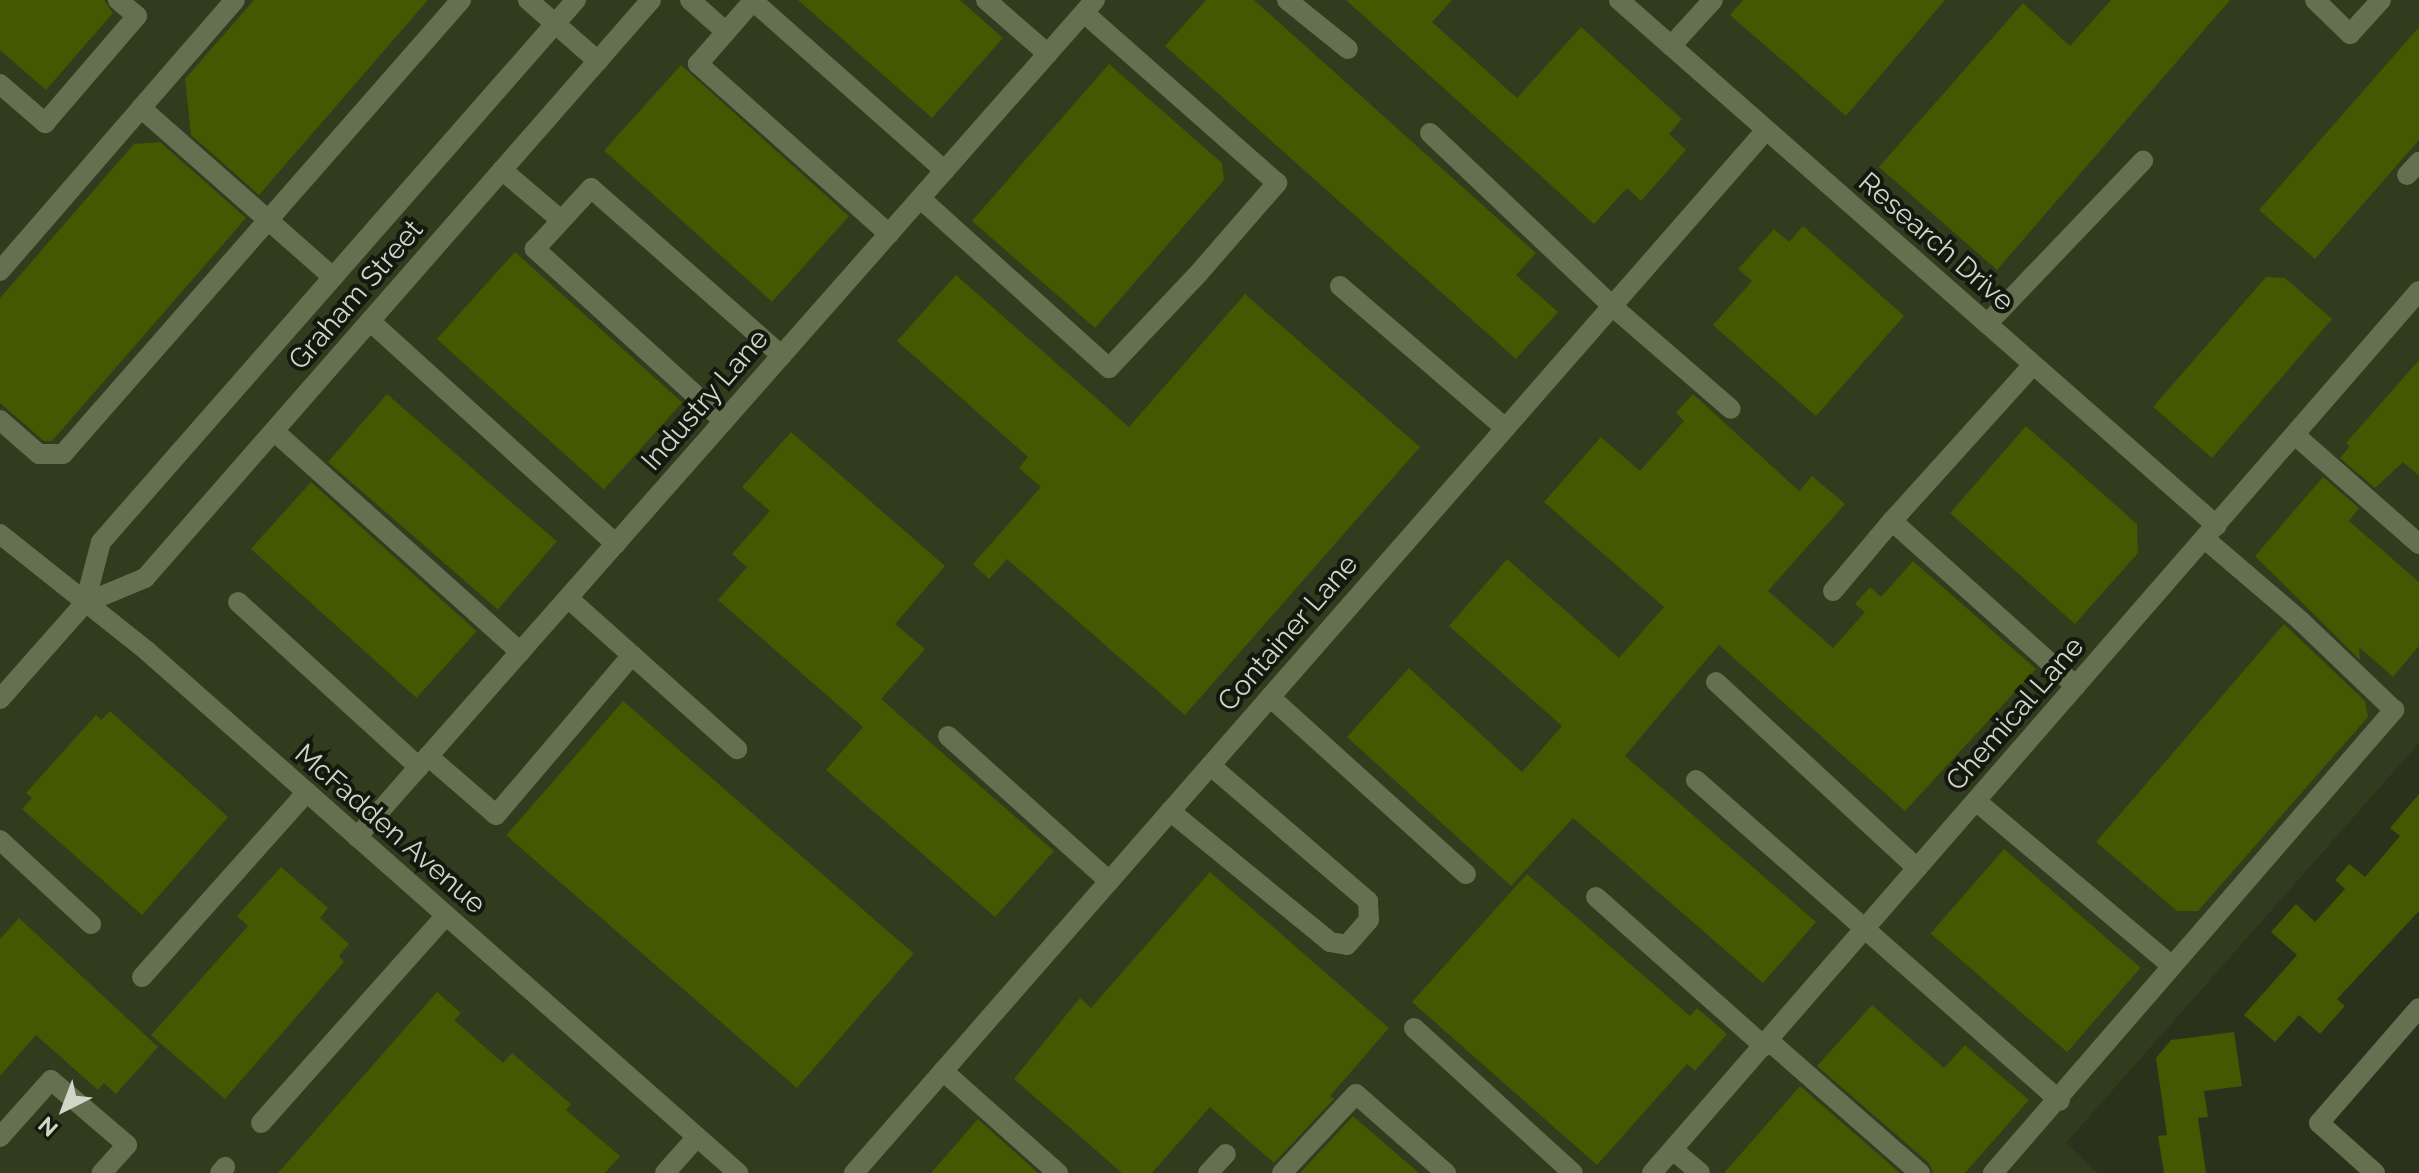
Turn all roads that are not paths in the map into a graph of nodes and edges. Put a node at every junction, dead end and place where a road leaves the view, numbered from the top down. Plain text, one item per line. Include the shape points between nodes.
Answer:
1 (118, 0) edge
2 (235, 0) edge
3 (461, 0) edge
4 (528, 0) edge
5 (576, 0) edge
6 (651, 0) edge
7 (690, 0) edge
8 (986, 0) edge
9 (1287, 0) edge
10 (1619, 0) edge
11 (1713, 0) edge
12 (2315, 0) edge
13 (2381, 0) edge
14 (1090, 6) edge
15 (555, 24) junction
16 (726, 32) junction
17 (1671, 46) junction
18 (1348, 49) dead end
19 (1048, 54) junction
20 (598, 61) junction
21 (0, 84) edge
22 (141, 108) junction
23 (1766, 130) junction
24 (1430, 133) dead end
25 (2143, 161) dead end
26 (502, 170) junction
27 (945, 171) junction
28 (921, 199) junction
29 (267, 219) junction
30 (561, 220) junction
31 (889, 234) junction
32 (0, 271) edge
33 (333, 277) junction
34 (1340, 286) dead end
35 (2419, 291) edge
36 (1612, 306) junction
37 (2412, 314) edge
38 (370, 321) junction
39 (1987, 324) junction
40 (782, 356) junction
41 (2033, 365) junction
42 (1731, 409) dead end
43 (0, 420) edge
44 (724, 421) junction
45 (1505, 428) junction
46 (274, 431) junction
47 (2295, 435) junction
48 (1892, 521) junction
49 (2211, 533) junction
50 (0, 534) edge
51 (616, 544) junction
52 (2419, 544) edge
53 (1833, 591) dead end
54 (568, 598) junction
55 (238, 602) dead end
56 (85, 603) junction
57 (520, 652) junction
58 (632, 655) junction
59 (1716, 682) dead end
60 (2076, 686) junction
61 (1270, 697) junction
62 (0, 699) edge
63 (948, 736) dead end
64 (737, 749) dead end
65 (423, 762) junction
66 (1210, 765) junction
67 (1696, 780) dead end
68 (307, 792) junction
69 (1976, 801) junction
70 (1170, 811) junction
71 (357, 837) junction
72 (0, 840) edge
73 (1917, 868) junction
74 (1466, 874) dead end
75 (1109, 881) junction
76 (1596, 897) dead end
77 (446, 915) junction
78 (91, 924) dead end
79 (1864, 929) junction
80 (2172, 966) junction
81 (142, 977) dead end
82 (2419, 1008) edge
83 (1414, 1028) dead end
84 (1766, 1044) junction
85 (943, 1071) junction
86 (2060, 1101) junction
87 (261, 1123) dead end
88 (0, 1137) edge
89 (697, 1137) junction
90 (1673, 1150) junction
91 (1226, 1154) dead end
92 (102, 1173) edge
93 (665, 1173) edge
94 (738, 1173) edge
95 (854, 1173) edge
96 (1058, 1173) edge
97 (1208, 1173) edge
98 (1282, 1173) edge
99 (1446, 1173) edge
100 (1573, 1173) edge
101 (1652, 1173) edge
102 (1700, 1173) edge
103 (1920, 1173) edge
104 (1993, 1173) edge
105 (2375, 1173) edge

1 - 21 street via 137,16 45,123
2 - 22 street
3 - 29 street
4 - 15 street
5 - 15 street, Graham Street
6 - 20 street, Graham Street
7 - 16 street
8 - 19 street
9 - 18 street
10 - 17 street, Research Drive
11 - 17 street
12 - 13 street via 2350,34
14 - 19 street, Industry Lane
14 - 28 street via 1277,183 1198,274 1109,368
15 - 20 street
15 - 33 street, Graham Street
16 - 27 street via 753,1
16 - 31 street via 698,64
17 - 23 street, Research Drive
19 - 27 street, Industry Lane
20 - 26 street, Graham Street
22 - 29 street
22 - 32 street
23 - 36 street, Container Lane
23 - 39 street, Research Drive
24 - 36 street
25 - 39 street
26 - 30 street
26 - 38 street, Graham Street
27 - 28 street, Industry Lane
28 - 31 street, Industry Lane
29 - 33 street
29 - 43 street via 63,454 39,454
30 - 40 street via 591,188
30 - 44 street via 535,249
31 - 40 street, Industry Lane
33 - 56 street, Graham Street via 101,542
34 - 45 street
35 - 37 street, Chemical Lane
36 - 42 street
36 - 45 street, Container Lane
37 - 47 street, Chemical Lane
38 - 46 street, Graham Street
38 - 51 street
39 - 41 street, Research Drive
40 - 44 street, Industry Lane
41 - 48 street
41 - 49 street, Research Drive
44 - 51 street, Industry Lane
45 - 61 street, Container Lane
46 - 56 street, Graham Street via 145,578
46 - 57 street
47 - 49 street, Chemical Lane
47 - 52 street
48 - 53 street
48 - 60 street
49 - 60 street, Chemical Lane
49 - 80 street, Research Drive via 2394,710
50 - 56 street, McFadden Avenue
51 - 54 street, Industry Lane
54 - 57 street, Industry Lane
54 - 58 street
55 - 65 street
56 - 62 street, Graham Street
56 - 68 street, McFadden Avenue
57 - 65 street, Industry Lane
58 - 64 street
58 - 65 street via 496,815
59 - 73 street
60 - 69 street, Chemical Lane
61 - 66 street, Container Lane
61 - 74 street
63 - 75 street
65 - 71 street, Industry Lane
66 - 70 street, Container Lane
66 - 70 street via 1368,901 1369,920 1347,945 1330,942
67 - 79 street
68 - 71 street, McFadden Avenue
68 - 81 street
69 - 73 street, Chemical Lane
69 - 80 street
70 - 75 street, Container Lane
71 - 77 street, McFadden Avenue
72 - 78 street
73 - 79 street, Chemical Lane
75 - 85 street, Container Lane
76 - 84 street
77 - 87 street
77 - 89 street, McFadden Avenue
79 - 84 street, Chemical Lane
79 - 86 street
80 - 86 street
82 - 105 street via 2319,1123
83 - 100 street
84 - 90 street, Chemical Lane
84 - 103 street
85 - 95 street, Container Lane
85 - 96 street
86 - 104 street
88 - 92 street via 51,1080 127,1145
89 - 93 street
89 - 94 street, McFadden Avenue
90 - 101 street, Chemical Lane
90 - 102 street
91 - 97 street
98 - 99 street via 1356,1094

